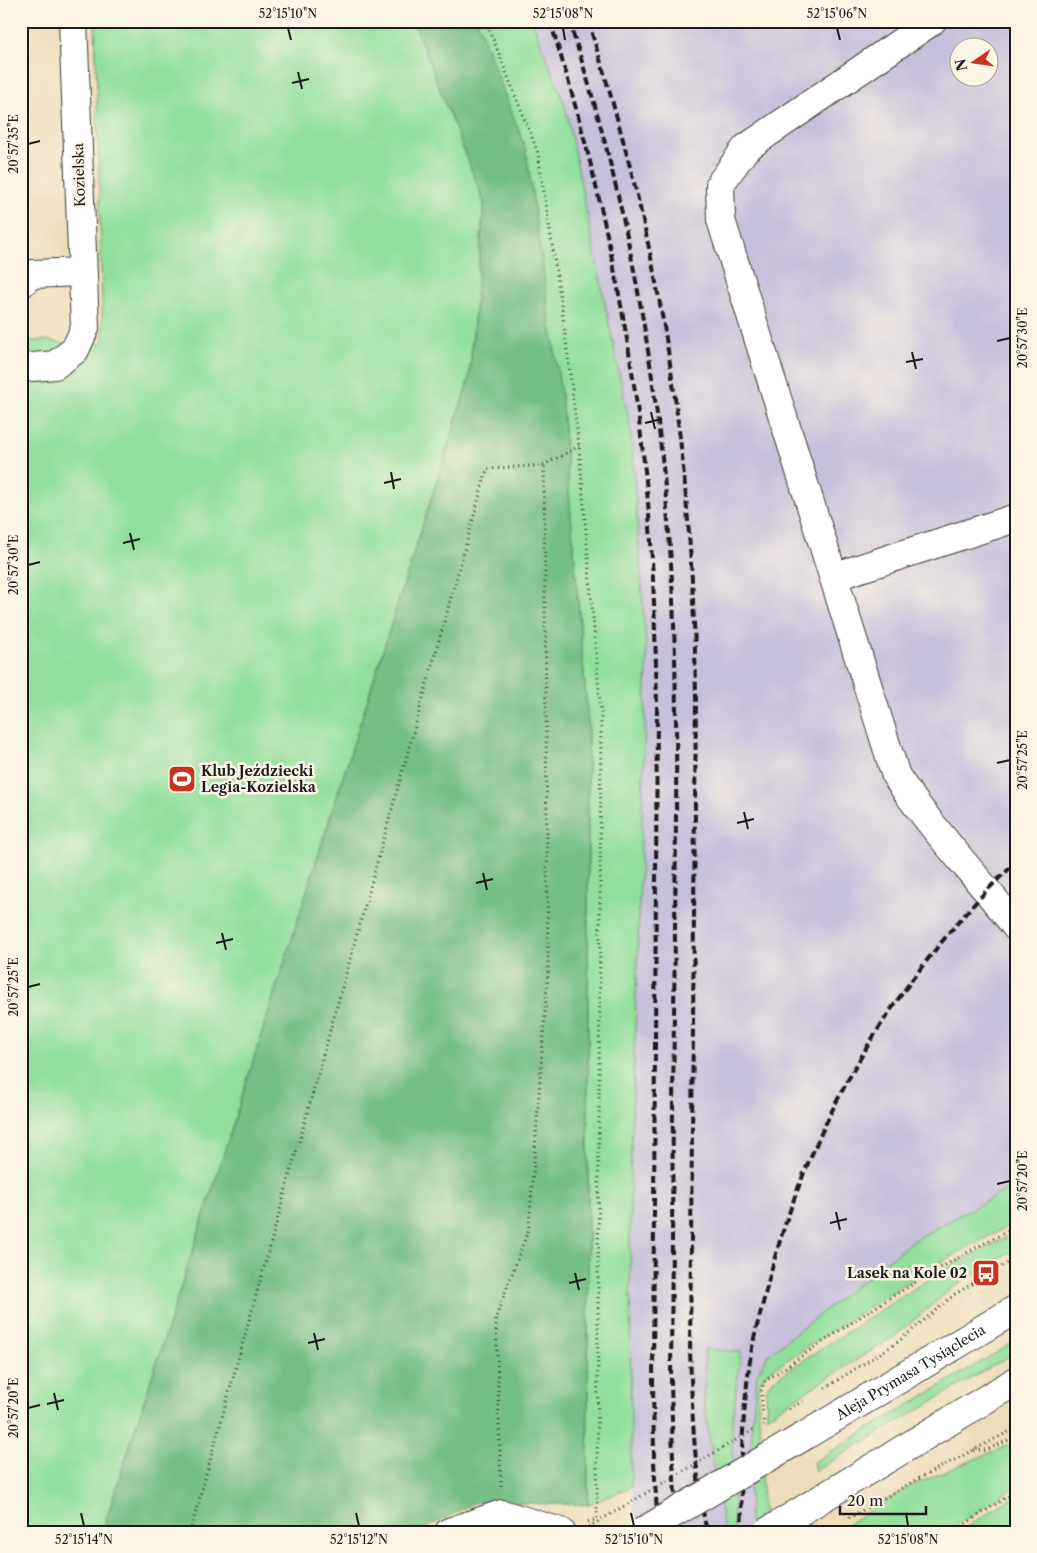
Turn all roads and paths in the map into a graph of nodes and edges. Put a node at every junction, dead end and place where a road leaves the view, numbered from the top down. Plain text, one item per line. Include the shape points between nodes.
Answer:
1 (73, 21) edge
2 (486, 21) edge
3 (932, 21) edge
4 (82, 272) junction
5 (21, 284) edge
6 (21, 368) edge
7 (579, 446) junction
8 (544, 465) junction
9 (1016, 518) edge
10 (833, 577) junction
11 (1016, 928) edge
12 (1016, 1227) edge
13 (1016, 1258) edge
14 (1016, 1309) edge
15 (1016, 1381) edge
16 (822, 1389) dead end
17 (805, 1400) dead end
18 (788, 1409) dead end
19 (772, 1419) dead end
20 (764, 1428) dead end
21 (1016, 1428) edge
22 (1016, 1437) edge
23 (971, 1451) junction
24 (1016, 1490) edge
25 (502, 1514) junction
26 (842, 1522) dead end
27 (190, 1532) edge
28 (449, 1532) edge
29 (561, 1532) edge
30 (580, 1532) edge
31 (642, 1532) edge
32 (767, 1532) edge
33 (953, 1532) edge

1 - 4 main road, Kozielska
2 - 7 path via 538,153
3 - 10 main road via 746,148 720,184 721,220
4 - 5 main road via 32,274
4 - 6 main road, Kozielska via 85,328 75,350 56,365
7 - 8 path
7 - 29 path via 601,715 597,1519
8 - 25 path via 548,972 529,1228 496,1317
8 - 27 path via 486,469
9 - 10 main road
10 - 11 main road via 896,776 913,802
12 - 20 path via 937,1268 764,1382 761,1393
13 - 16 path via 955,1294 898,1342
14 - 31 main road, Aleja Prymasa Tysiąclecia, bridge
15 - 32 main road, bridge
17 - 18 path, bridge
19 - 30 path, bridge
21 - 23 path
22 - 23 path via 986,1450
23 - 26 path
24 - 33 path
25 - 28 main road
25 - 29 main road

